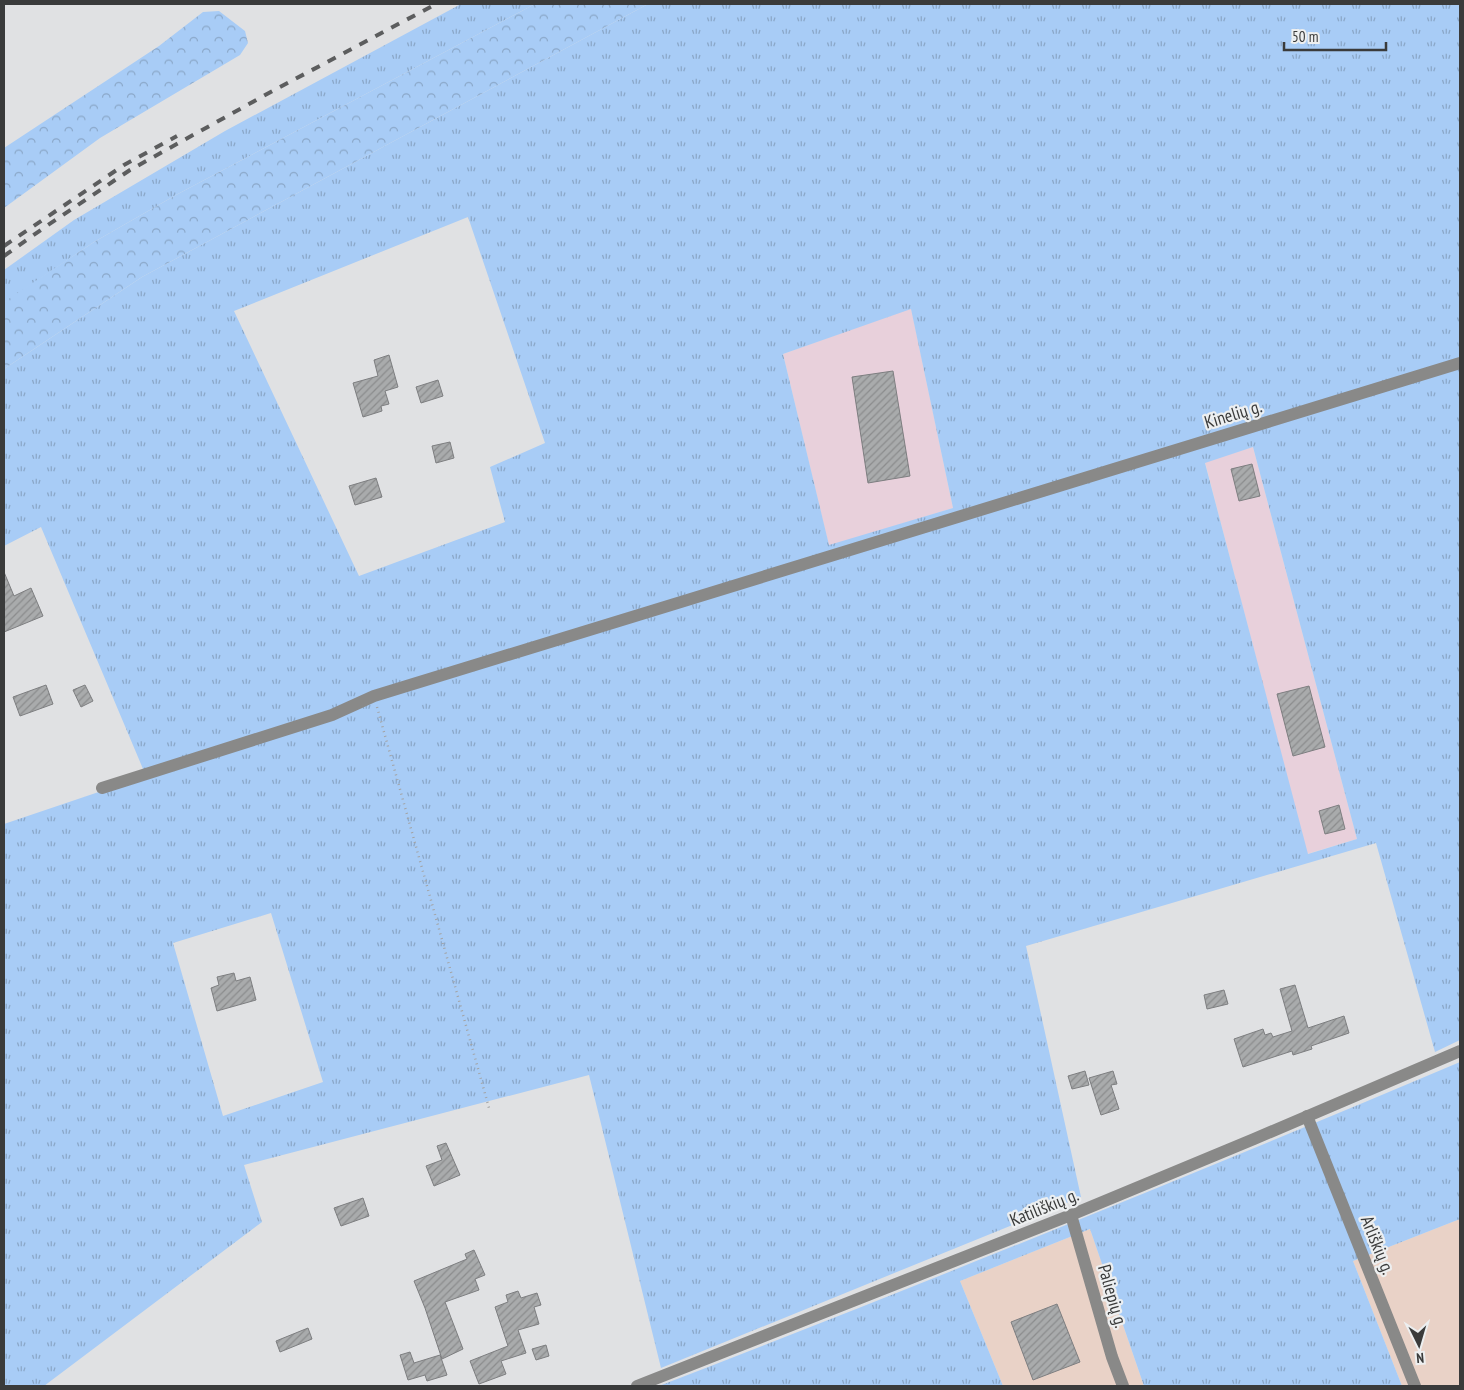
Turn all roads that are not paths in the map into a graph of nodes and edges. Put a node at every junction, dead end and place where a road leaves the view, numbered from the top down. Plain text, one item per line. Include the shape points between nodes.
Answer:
1 (1460, 363) edge
2 (102, 788) dead end
3 (1460, 1051) edge
4 (1308, 1116) junction
5 (1071, 1215) junction
6 (637, 1386) edge
7 (1123, 1386) edge
8 (1415, 1386) edge

1 - 2 street, Kinelių g. via 374,696 332,715
3 - 4 street, Katiliškių g.
4 - 5 street, Katiliškių g.
4 - 8 street, Arliškių g.
5 - 6 street, Katiliškių g.
5 - 7 street, Paliepių g.

